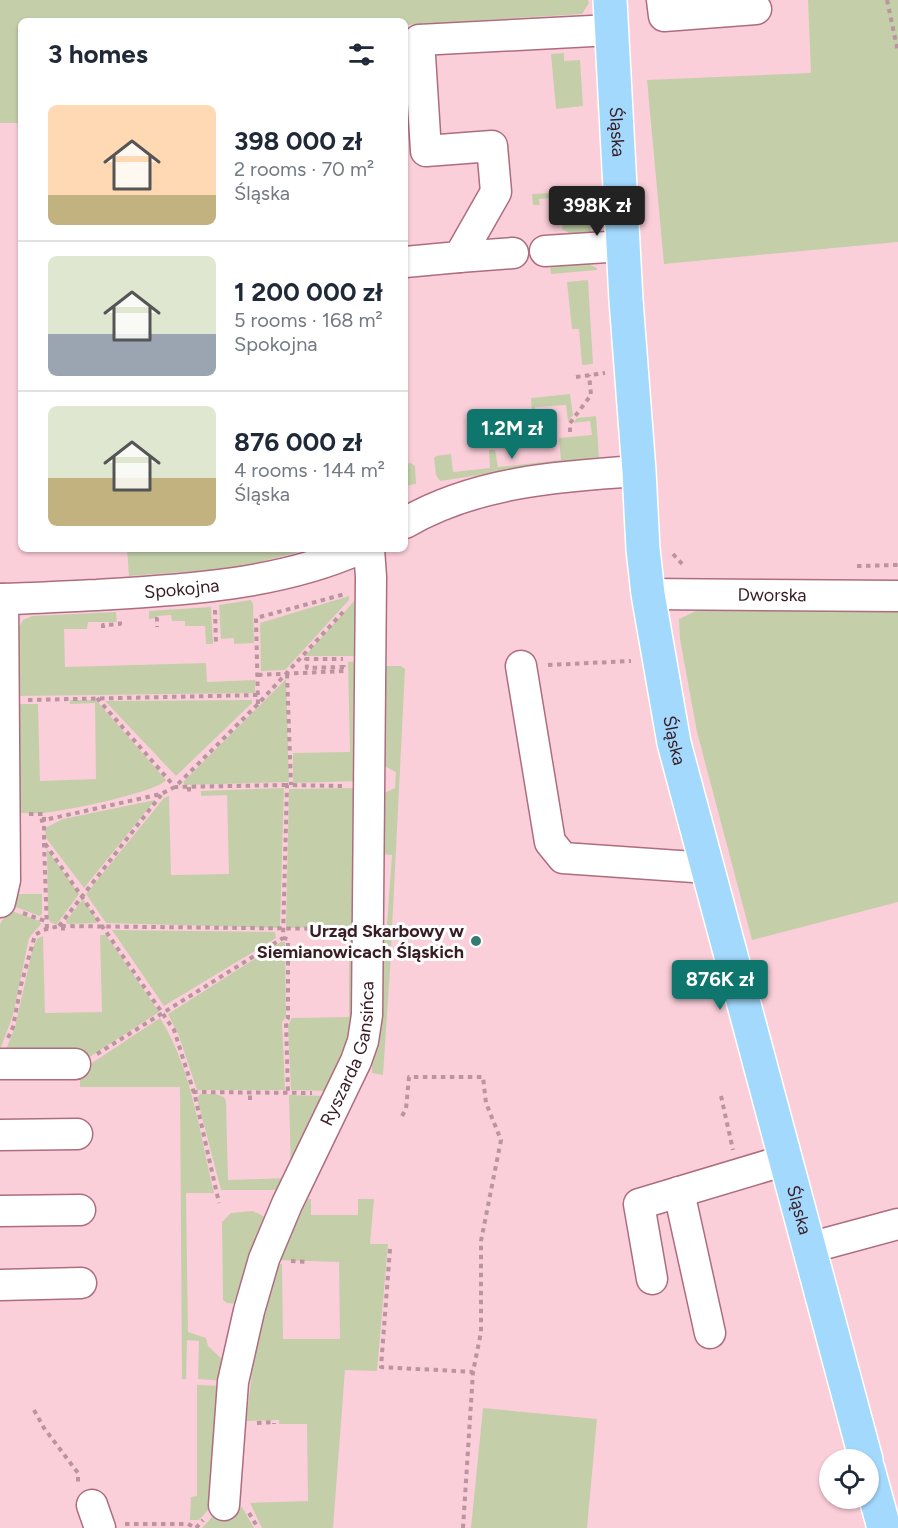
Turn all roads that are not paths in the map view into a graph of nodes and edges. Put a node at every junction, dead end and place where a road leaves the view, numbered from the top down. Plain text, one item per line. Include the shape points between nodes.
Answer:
1 (662, 0) edge
2 (756, 9) dead end
3 (611, 15) edge
4 (623, 246) junction
5 (545, 251) dead end
6 (513, 253) dead end
7 (459, 257) junction
8 (408, 262) edge
9 (639, 471) junction
10 (408, 521) edge
11 (352, 552) edge
12 (369, 552) edge
13 (648, 594) junction
14 (898, 596) edge
15 (1, 599) edge
16 (521, 666) road end
17 (2, 667) edge
18 (2, 748) edge
19 (708, 868) junction
20 (0, 902) edge
21 (2, 1056) edge
22 (75, 1064) road end
23 (77, 1134) dead end
24 (0, 1135) edge
25 (786, 1160) junction
26 (679, 1192) junction
27 (80, 1210) dead end
28 (0, 1211) edge
29 (898, 1224) edge
30 (809, 1248) junction
31 (652, 1278) dead end
32 (81, 1283) dead end
33 (0, 1285) edge
34 (710, 1333) dead end
35 (863, 1449) edge
36 (224, 1505) dead end
37 (879, 1509) edge
38 (884, 1528) edge

1 - 2 street via 664,16
3 - 4 main road, Śląska
3 - 7 street via 419,40 426,151 492,146 496,192
4 - 5 street
4 - 9 main road, Śląska
6 - 7 street
7 - 8 street
9 - 10 street via 501,486 429,509
9 - 13 main road, Śląska
11 - 15 street, Spokojna via 331,561 244,581 146,592
12 - 36 street, Ryszarda Gansińca via 367,1015 356,1061 287,1204 252,1300 233,1382
13 - 14 street, Dworska
13 - 19 main road, Śląska via 674,743
15 - 17 street
16 - 19 street via 554,849 563,858
17 - 18 street
18 - 20 street via 5,880
19 - 25 main road, Śląska
21 - 22 street
23 - 24 street
25 - 26 street
25 - 30 main road, Śląska
26 - 31 street via 639,1204
26 - 34 street
27 - 28 street
29 - 30 street
30 - 35 main road, Śląska
32 - 33 street
37 - 38 main road

